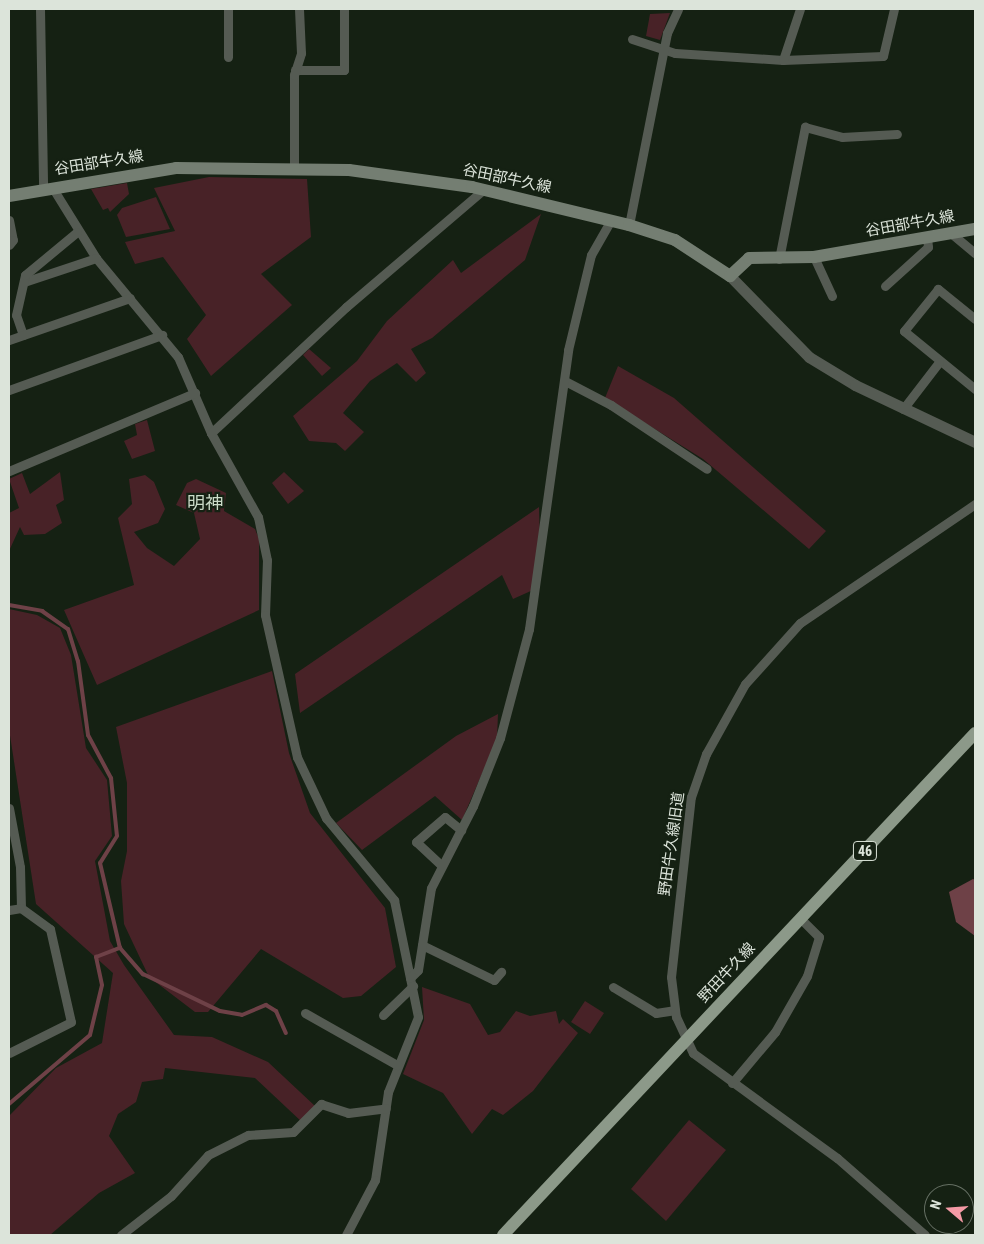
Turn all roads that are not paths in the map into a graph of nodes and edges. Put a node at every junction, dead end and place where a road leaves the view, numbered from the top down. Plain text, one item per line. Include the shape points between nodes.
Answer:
1 (40, 9) edge
2 (228, 9) edge
3 (300, 9) edge
4 (344, 9) edge
5 (678, 9) edge
6 (800, 9) edge
7 (894, 9) edge
8 (632, 39) dead end
9 (664, 49) junction
10 (228, 57) dead end
11 (783, 60) junction
12 (295, 70) junction
13 (897, 134) dead end
14 (294, 166) junction
15 (47, 188) junction
16 (483, 190) junction
17 (9, 196) edge
18 (9, 220) edge
19 (611, 220) junction
20 (629, 225) junction
21 (975, 229) edge
22 (77, 232) junction
23 (952, 234) junction
24 (927, 238) junction
25 (9, 245) edge
26 (975, 253) edge
27 (814, 257) junction
28 (96, 258) junction
29 (779, 259) junction
30 (730, 276) junction
31 (24, 282) junction
32 (885, 286) dead end
33 (832, 296) dead end
34 (130, 298) junction
35 (975, 319) edge
36 (23, 335) junction
37 (162, 335) junction
38 (9, 340) edge
39 (939, 362) junction
40 (565, 381) junction
41 (975, 389) edge
42 (9, 390) edge
43 (195, 393) junction
44 (903, 409) junction
45 (211, 434) junction
46 (975, 442) edge
47 (706, 468) dead end
48 (9, 471) edge
49 (975, 504) edge
50 (975, 733) edge
51 (9, 808) edge
52 (461, 830) junction
53 (441, 865) junction
54 (21, 908) junction
55 (9, 910) edge
56 (801, 919) junction
57 (422, 945) junction
58 (501, 972) dead end
59 (412, 982) junction
60 (613, 987) dead end
61 (674, 1010) junction
62 (305, 1013) dead end
63 (384, 1014) dead end
64 (685, 1041) junction
65 (9, 1053) edge
66 (397, 1065) junction
67 (732, 1084) junction
68 (386, 1108) junction
69 (121, 1235) edge
70 (346, 1235) edge
71 (503, 1235) edge
72 (925, 1235) edge

1 - 15 street
2 - 10 street
3 - 12 street via 302,53
4 - 12 street via 344,70
5 - 9 street
6 - 11 street
7 - 11 street via 883,56
8 - 9 street
9 - 11 street
9 - 20 street
12 - 14 street
13 - 29 street via 842,137 805,127
14 - 15 main road, 谷田部牛久線 via 176,168
14 - 16 main road, 谷田部牛久線
15 - 17 main road, 谷田部牛久線
15 - 22 street
16 - 19 main road, 谷田部牛久線
16 - 45 street via 430,240 346,307
18 - 25 street via 13,240
19 - 20 main road, 谷田部牛久線
19 - 40 street via 591,255
20 - 30 main road, 谷田部牛久線 via 675,240
21 - 23 main road, 谷田部牛久線
22 - 28 street
22 - 31 street via 25,275
23 - 24 main road, 谷田部牛久線
23 - 26 street
24 - 27 main road, 谷田部牛久線
24 - 32 street via 928,247
27 - 29 main road, 谷田部牛久線
27 - 33 street
28 - 31 street
28 - 34 street
29 - 30 main road, 谷田部牛久線 via 749,258
30 - 44 street via 809,357
31 - 36 street via 16,315
34 - 36 street
34 - 37 street
35 - 39 street via 938,289 904,331
36 - 38 street
37 - 42 street
37 - 43 street via 186,371
39 - 41 street
39 - 44 street
40 - 47 street via 611,404
40 - 52 street via 543,503 543,546 529,629 500,738
43 - 45 street
43 - 48 street
44 - 46 street
45 - 59 street via 263,530 267,560 265,615 297,757 326,818 394,900
49 - 61 street, 野田牛久線旧道 via 800,623 745,684 706,754 691,797 671,977
50 - 56 main road, 野田牛久線 / 46 via 860,863
51 - 54 street via 20,868
52 - 53 street
52 - 53 street via 445,817 416,842
53 - 57 street via 425,916
54 - 55 street
54 - 65 street via 50,929 71,1022
56 - 64 main road, 野田牛久線 / 46
56 - 67 street via 819,937 807,976 775,1032
57 - 58 street via 494,980
57 - 59 street via 418,970
59 - 63 street
59 - 66 street via 418,1017
60 - 61 street via 656,1012
61 - 64 street, 野田牛久線旧道
62 - 66 street
64 - 67 street
64 - 71 main road, 野田牛久線 / 46
66 - 68 street
67 - 72 street via 837,1158
68 - 69 street via 348,1113 321,1104 293,1132 248,1135 208,1155 170,1196
68 - 70 street via 375,1180

